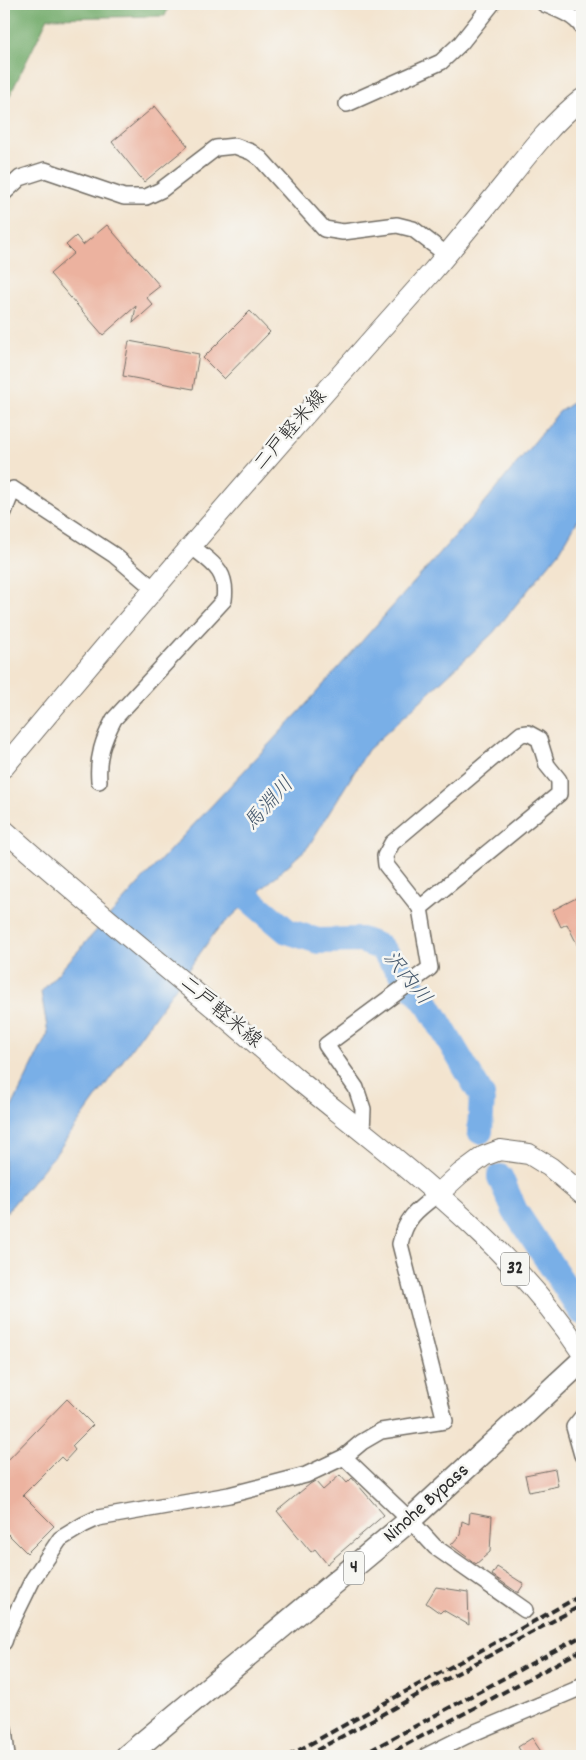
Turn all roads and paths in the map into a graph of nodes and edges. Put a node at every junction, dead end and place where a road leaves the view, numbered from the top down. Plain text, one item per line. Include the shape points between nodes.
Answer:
1 (492, 4) edge
2 (544, 4) edge
3 (582, 27) edge
4 (582, 99) edge
5 (347, 104) dead end
6 (4, 193) edge
7 (447, 255) junction
8 (4, 512) edge
9 (191, 546) junction
10 (154, 589) junction
11 (4, 767) edge
12 (99, 781) dead end
13 (4, 830) edge
14 (420, 908) junction
15 (362, 1132) junction
16 (438, 1194) junction
17 (582, 1194) edge
18 (579, 1361) edge
19 (582, 1416) edge
20 (582, 1455) edge
21 (344, 1457) junction
22 (410, 1520) junction
23 (525, 1610) dead end
24 (4, 1642) edge
25 (580, 1692) edge
26 (4, 1729) edge
27 (7, 1756) edge
28 (127, 1756) edge
29 (426, 1756) edge

1 - 5 street via 441,62
2 - 3 street via 564,12
4 - 7 main road, 二戸軽米線 via 530,151
6 - 7 street via 20,178 45,170 124,197 146,198 216,148 235,146 262,159 324,228 343,232 397,225 413,228
7 - 9 main road, 二戸軽米線
8 - 10 street via 13,489 114,555
9 - 10 main road, 二戸軽米線
9 - 12 street via 220,570 226,589 224,600 114,719 100,751
10 - 11 main road, 二戸軽米線
13 - 15 main road, 二戸軽米線
14 - 14 street via 559,794 559,780 547,765 539,739 528,733 521,734 392,843 385,856 386,865
14 - 15 street via 430,968 326,1045 356,1088 363,1109
15 - 16 main road, 二戸軽米線
16 - 17 main road via 484,1156 500,1150 529,1154
16 - 18 main road, 32 via 505,1257 562,1322
16 - 21 street via 414,1213 403,1230 400,1244 445,1420 381,1431
18 - 22 highway, Ninohe Bypass / 4
19 - 20 street via 574,1428
21 - 22 street
21 - 24 street via 306,1475 230,1495 98,1518 83,1525 60,1540 39,1571
22 - 23 street via 435,1547
22 - 28 highway, Ninohe Bypass / 4
25 - 29 street via 466,1736
26 - 27 street

